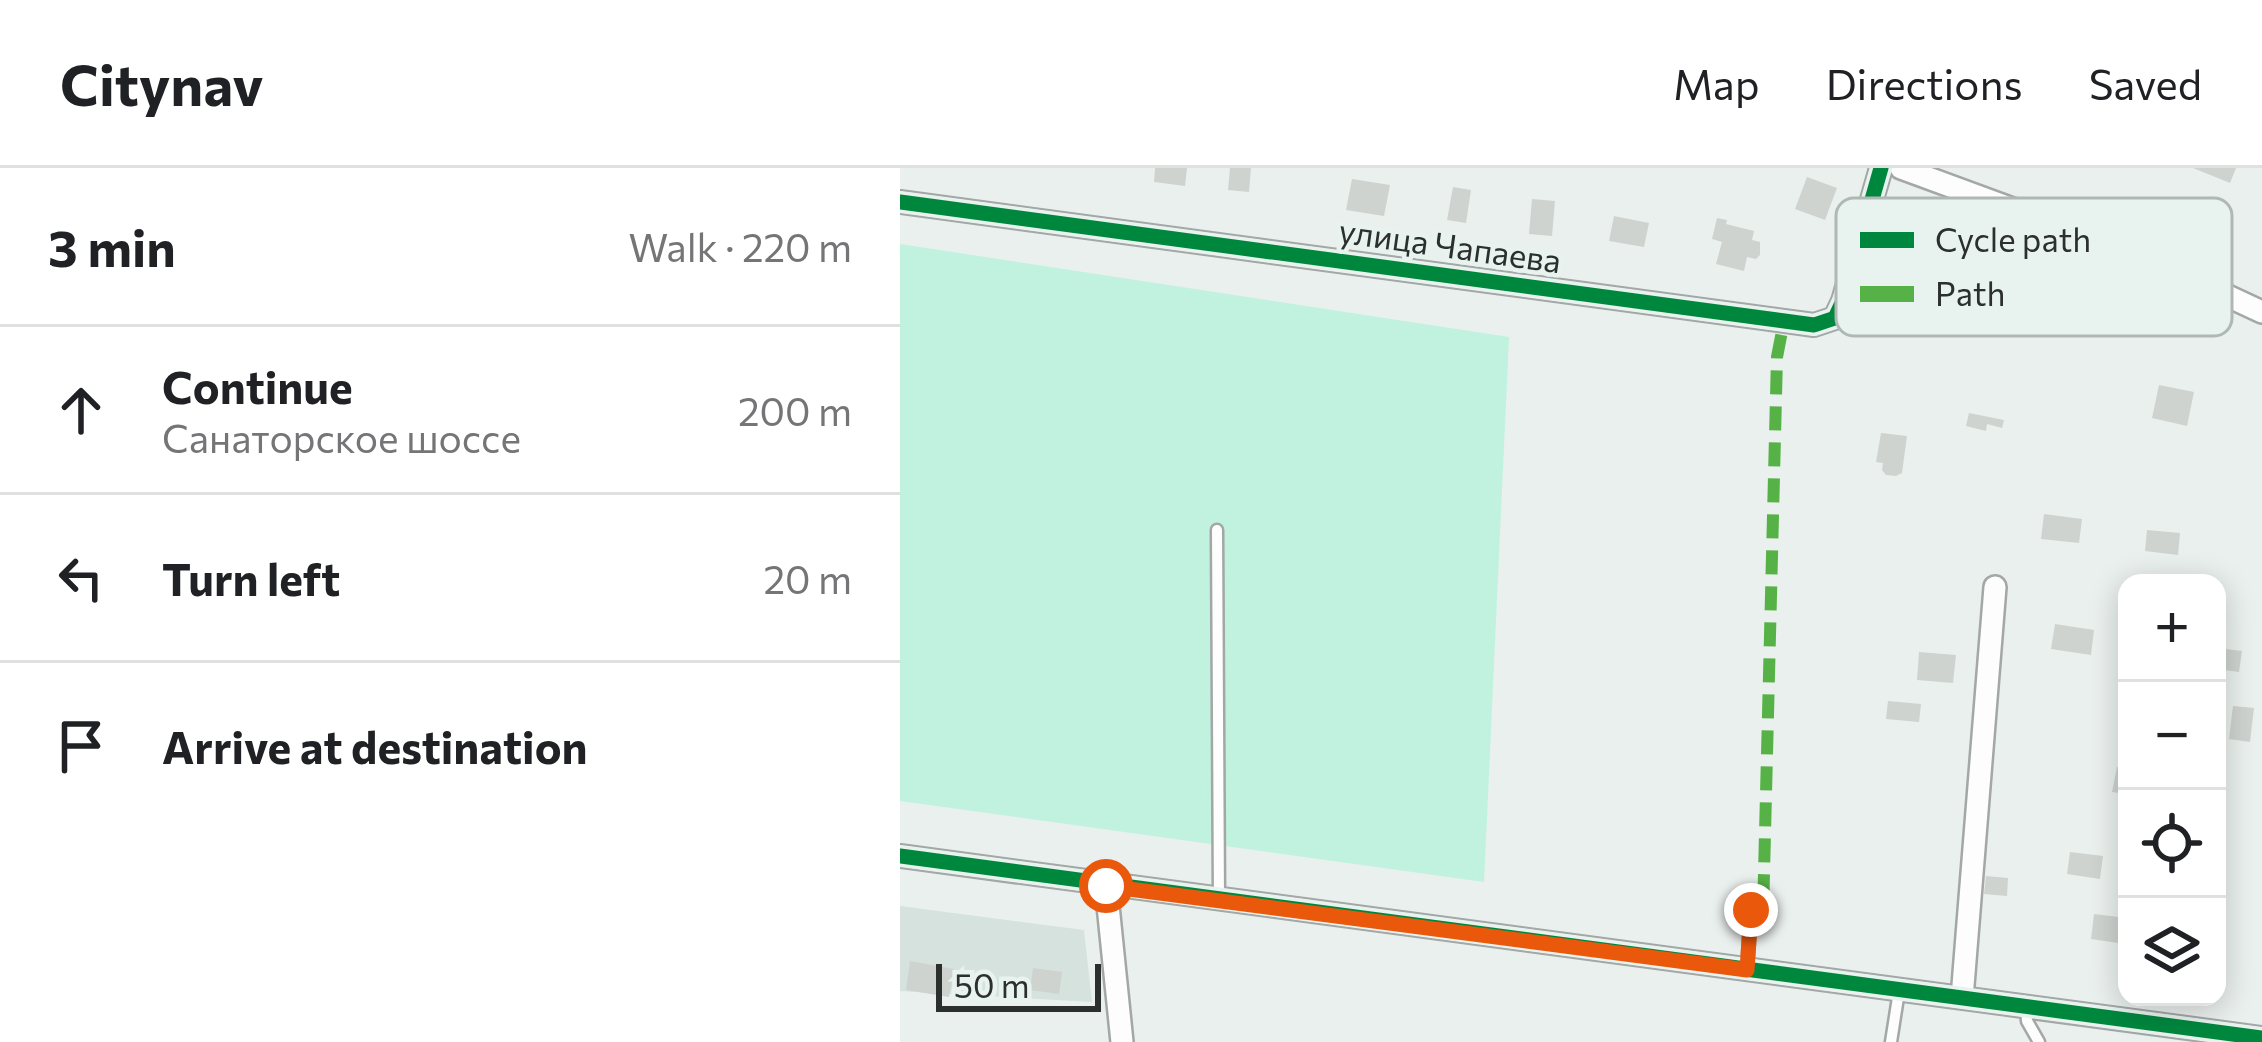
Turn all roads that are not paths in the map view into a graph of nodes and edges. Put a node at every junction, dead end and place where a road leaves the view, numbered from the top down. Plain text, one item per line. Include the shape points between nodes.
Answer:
1 (1881, 168) edge
2 (1901, 168) edge
3 (1872, 198) edge
4 (1983, 198) edge
5 (900, 202) edge
6 (2232, 298) edge
7 (2262, 312) edge
8 (1836, 316) edge
9 (1217, 530) dead end
10 (1995, 587) dead end
11 (900, 856) edge
12 (1106, 886) junction
13 (1219, 899) junction
14 (1751, 910) dead end
15 (1747, 970) junction
16 (1899, 991) junction
17 (1962, 998) junction
18 (2026, 1006) junction
19 (2137, 1008) edge
20 (2262, 1038) edge
21 (1122, 1042) edge
22 (1891, 1042) edge
23 (2039, 1042) edge

1 - 3 street, улица Чапаева
2 - 4 street
5 - 8 street, улица Чапаева via 1814,325
6 - 7 street
9 - 13 lane
10 - 17 street
11 - 12 street
12 - 13 street
12 - 21 street
13 - 15 street
14 - 15 lane
15 - 16 street
16 - 17 street
16 - 22 lane
17 - 18 street
18 - 19 street
18 - 23 lane
19 - 20 street

